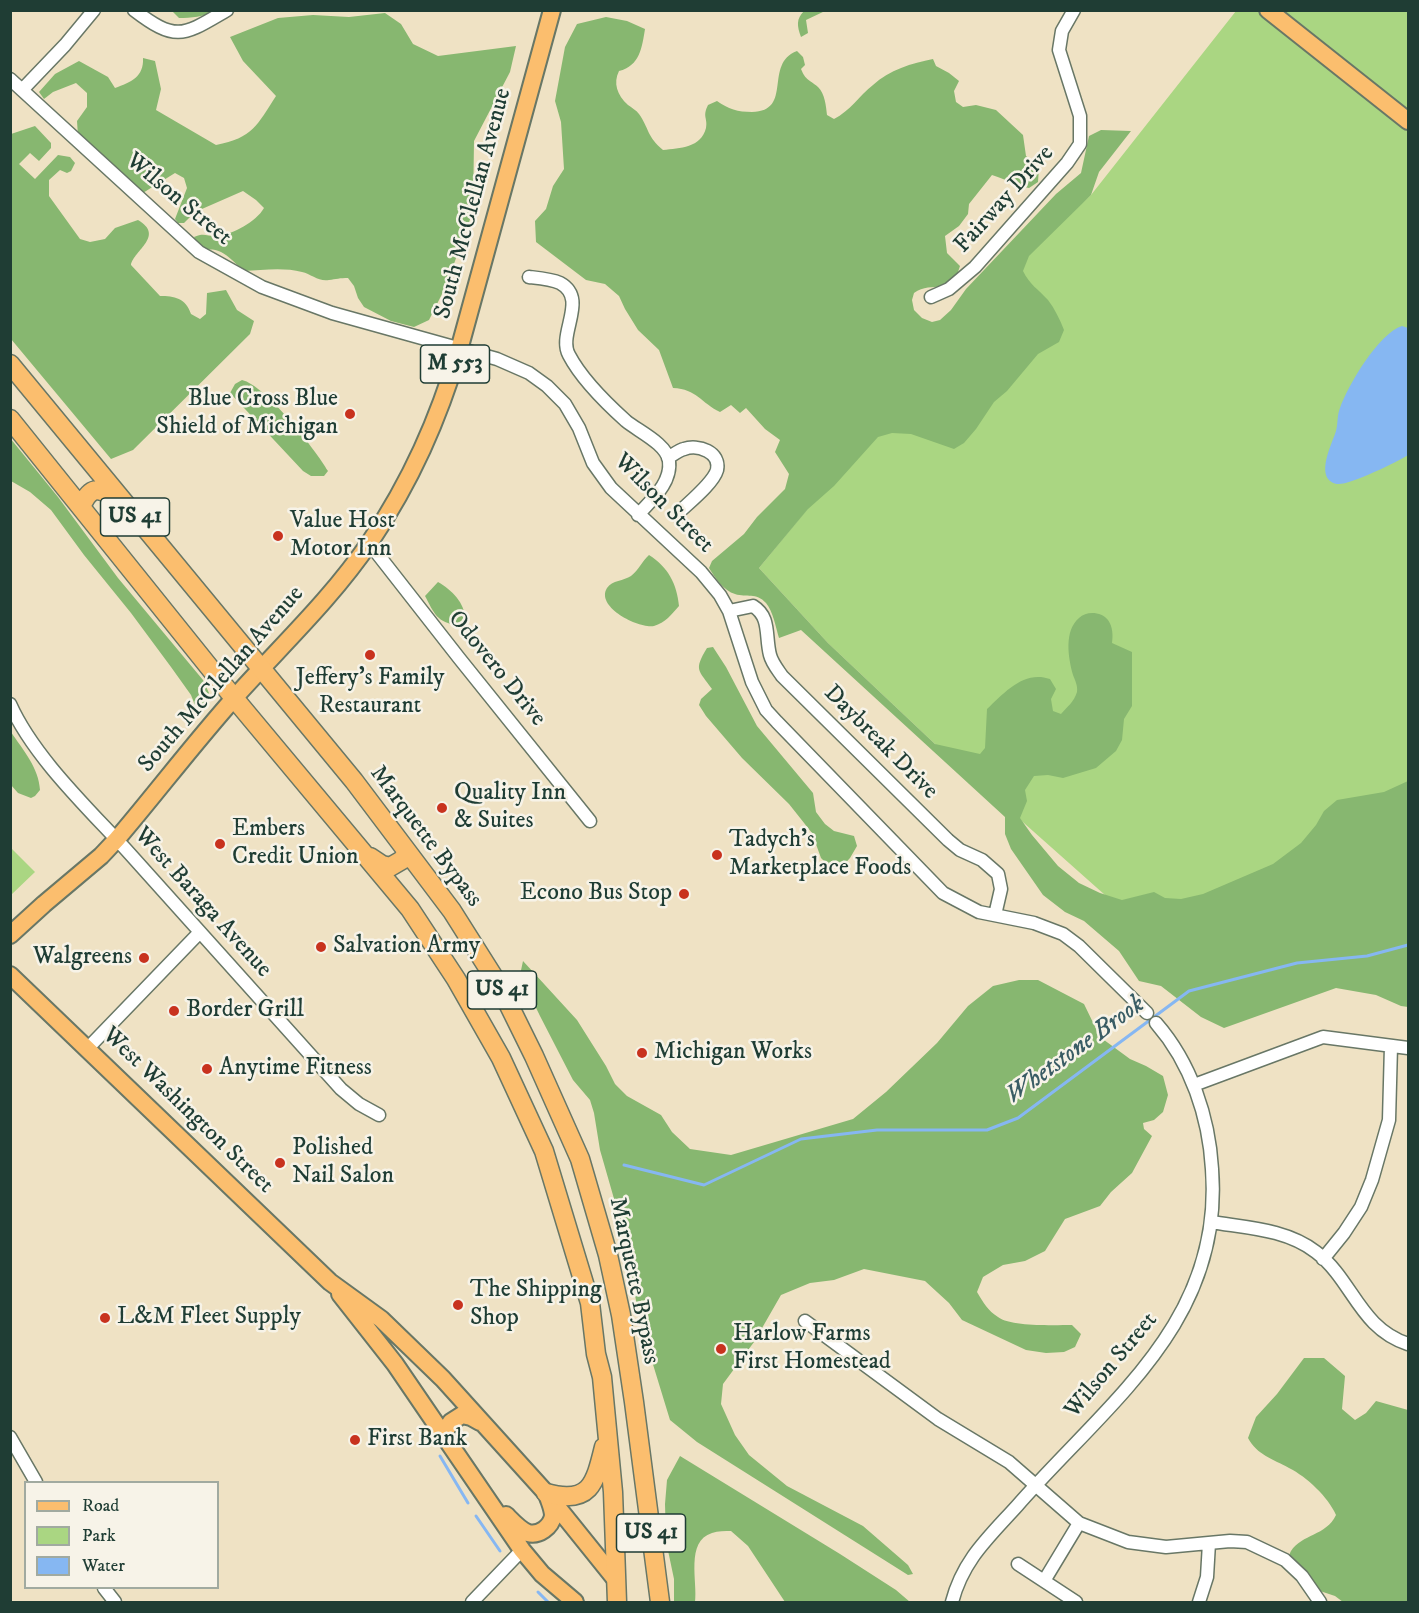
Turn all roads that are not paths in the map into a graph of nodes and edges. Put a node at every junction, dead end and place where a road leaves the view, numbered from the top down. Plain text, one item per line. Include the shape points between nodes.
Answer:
1 (93, 10) edge
2 (134, 10) edge
3 (227, 10) edge
4 (552, 10) edge
5 (1074, 10) edge
6 (1268, 10) edge
7 (10, 79) edge
8 (22, 90) junction
9 (1408, 121) edge
10 (529, 277) dead end
11 (930, 297) dead end
12 (459, 350) junction
13 (10, 364) edge
14 (10, 419) edge
15 (668, 458) junction
16 (122, 500) junction
17 (81, 507) junction
18 (638, 515) junction
19 (676, 515) dead end
20 (369, 543) junction
21 (729, 611) junction
22 (261, 669) junction
23 (234, 698) junction
24 (10, 704) edge
25 (590, 821) dead end
26 (117, 840) junction
27 (407, 852) junction
28 (363, 853) junction
29 (995, 915) junction
30 (200, 932) junction
31 (10, 936) edge
32 (10, 975) edge
33 (1148, 1013) dead end
34 (1156, 1023) dead end
35 (1391, 1046) junction
36 (88, 1048) junction
37 (1408, 1048) edge
38 (1194, 1085) junction
39 (379, 1115) dead end
40 (1211, 1222) junction
41 (1323, 1259) junction
42 (330, 1281) junction
43 (805, 1321) dead end
44 (1408, 1344) edge
45 (488, 1428) junction
46 (443, 1434) junction
47 (607, 1436) junction
48 (10, 1437) edge
49 (35, 1481) edge
50 (1035, 1485) junction
51 (546, 1493) junction
52 (487, 1499) junction
53 (1079, 1523) junction
54 (1209, 1543) junction
55 (522, 1550) junction
56 (1018, 1564) dead end
57 (616, 1580) junction
58 (1044, 1581) junction
59 (105, 1589) edge
60 (115, 1602) edge
61 (472, 1602) edge
62 (575, 1602) edge
63 (617, 1602) edge
64 (633, 1602) edge
65 (660, 1602) edge
66 (952, 1602) edge
67 (1076, 1602) edge
68 (1199, 1602) edge
69 (1320, 1602) edge

1 - 8 street
2 - 3 street via 146,20 176,33 192,30
4 - 12 main road, South McClellan Avenue / M 553
5 - 11 street, Fairway Drive via 1062,31 1059,50 1080,116 1080,144 975,267 949,289
6 - 9 main road
7 - 8 street, Wilson Street
8 - 12 street, Wilson Street via 199,252 272,291
10 - 15 street via 559,283 568,289 573,309 568,354 591,386
12 - 18 street, Wilson Street via 529,372 547,386 565,404 593,464
12 - 20 main road, South McClellan Avenue / M 553 via 428,439
13 - 16 highway, Marquette Bypass / US 41
14 - 17 highway, Marquette Bypass / US 41
15 - 18 street via 665,483
15 - 19 street via 694,447 712,453 717,462 712,479
16 - 17 highway via 90,491
16 - 22 highway, Marquette Bypass / US 41
17 - 23 highway, Marquette Bypass / US 41
18 - 21 street, Wilson Street via 701,572
20 - 22 main road, South McClellan Avenue / M 553
20 - 25 street, Odovero Drive
21 - 29 street, Wilson Street via 752,682 766,710 943,893 979,912
21 - 29 street, Daybreak Drive via 753,606 761,611 770,656 782,676 948,840 992,867 998,874 1001,890
22 - 23 main road, South McClellan Avenue / M 553
22 - 27 highway, Marquette Bypass / US 41
23 - 26 main road, South McClellan Avenue
23 - 28 highway, Marquette Bypass / US 41
24 - 26 street, West Baraga Avenue via 45,758
26 - 30 street, West Baraga Avenue
26 - 31 main road, South McClellan Avenue
27 - 28 highway via 390,867
27 - 65 highway, Marquette Bypass / US 41 via 452,911 500,987 580,1159 621,1315
28 - 47 highway, Marquette Bypass / US 41 via 410,909 456,979 501,1058 544,1151 590,1303
29 - 33 street, Wilson Street via 1063,934
30 - 36 street
30 - 39 street, West Baraga Avenue via 341,1089
32 - 36 main road, West Washington Street
34 - 38 street, Wilson Street
35 - 37 street
35 - 38 street via 1323,1037
35 - 41 street via 1389,1120 1372,1180 1344,1233
36 - 42 main road, West Washington Street
38 - 40 street, Wilson Street via 1206,1120 1211,1153
40 - 41 street via 1275,1232
40 - 50 street, Wilson Street via 1203,1259 1179,1320 1134,1380
41 - 44 street via 1365,1315 1382,1331
42 - 45 main road, West Washington Street via 381,1319
42 - 46 main road, West Washington Street
43 - 50 street via 936,1418 1009,1462
45 - 46 main road via 462,1415
45 - 51 main road, West Washington Street
46 - 52 main road, West Washington Street
47 - 51 highway via 599,1468 588,1488 572,1497
47 - 57 highway, Marquette Bypass / US 41
48 - 49 street
50 - 53 street
50 - 66 street, Wilson Street via 967,1564
51 - 52 main road via 553,1515 548,1526 534,1534
51 - 57 main road, West Washington Street
52 - 55 main road, West Washington Street
53 - 54 street via 1128,1542 1166,1547
53 - 58 street
54 - 68 street
54 - 69 street via 1238,1540 1275,1553 1297,1570
55 - 61 street
55 - 62 main road, West Washington Street via 542,1574
56 - 58 street
57 - 63 highway, Marquette Bypass / US 41
57 - 64 highway
58 - 67 street
59 - 60 street

